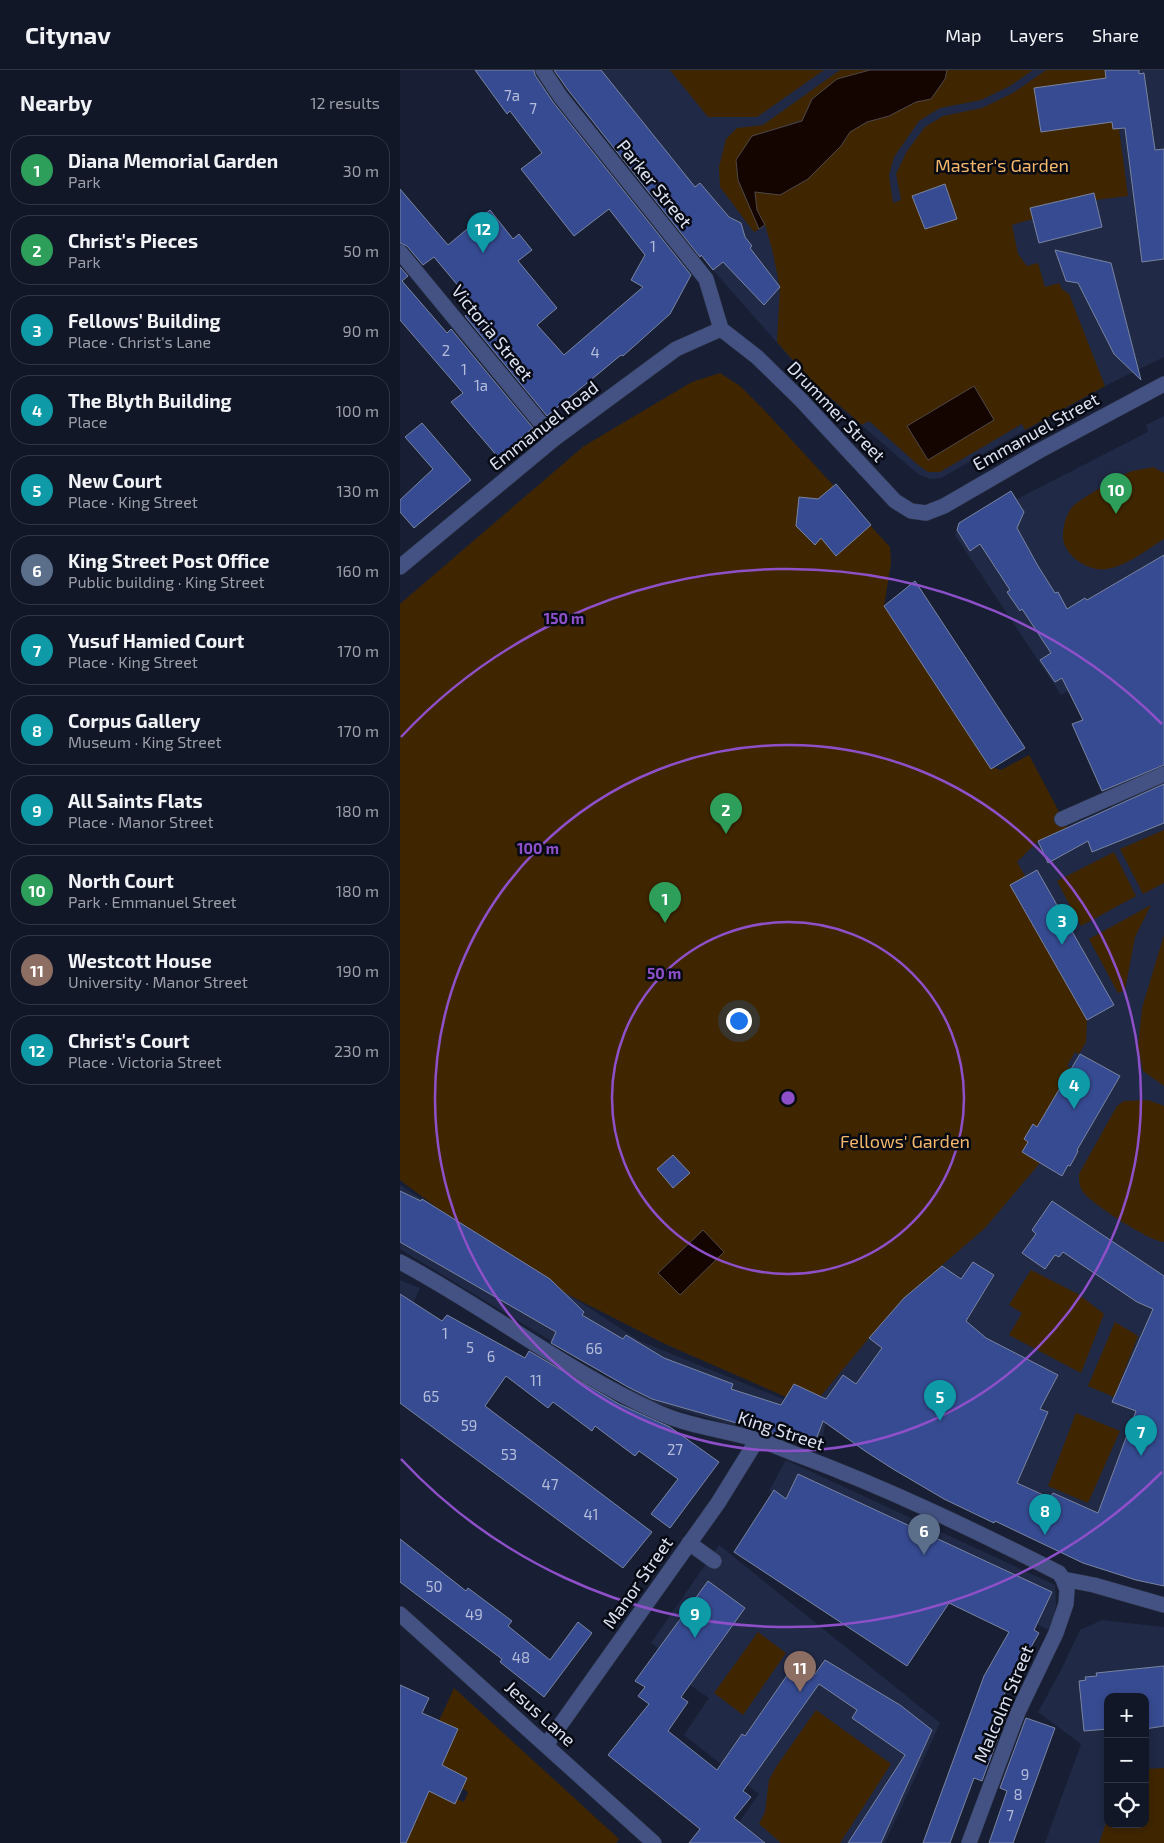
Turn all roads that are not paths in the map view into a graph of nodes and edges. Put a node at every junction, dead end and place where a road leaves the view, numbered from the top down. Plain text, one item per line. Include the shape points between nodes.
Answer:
1 (544, 70) edge
2 (400, 252) edge
3 (721, 330) junction
4 (1164, 384) edge
5 (554, 439) junction
6 (926, 513) joint
7 (401, 563) edge
8 (1164, 774) edge
9 (1062, 819) dead end
10 (400, 1262) edge
11 (757, 1440) junction
12 (689, 1543) junction
13 (714, 1561) dead end
14 (1063, 1579) junction
15 (1164, 1606) edge
16 (400, 1614) edge
17 (546, 1745) junction
18 (654, 1843) edge
19 (969, 1843) edge

1 - 3 street, Parker Street via 560,96 706,279
2 - 5 street, Victoria Street
3 - 5 street, Emmanuel Road via 676,349
3 - 6 street, Drummer Street via 757,357 801,400 895,501 911,511
4 - 6 street, Emmanuel Street
5 - 7 street, Emmanuel Road
8 - 9 street
10 - 11 street, King Street via 638,1403 698,1425
11 - 12 street, Manor Street via 718,1504
11 - 14 street, King Street via 848,1474 995,1541 1059,1573
12 - 13 street
12 - 17 street, Manor Street
14 - 15 street, King Street
14 - 19 street, Malcolm Street via 1067,1590 1066,1604 1056,1634 1018,1712
16 - 17 street, Jesus Lane
17 - 18 street, Jesus Lane

